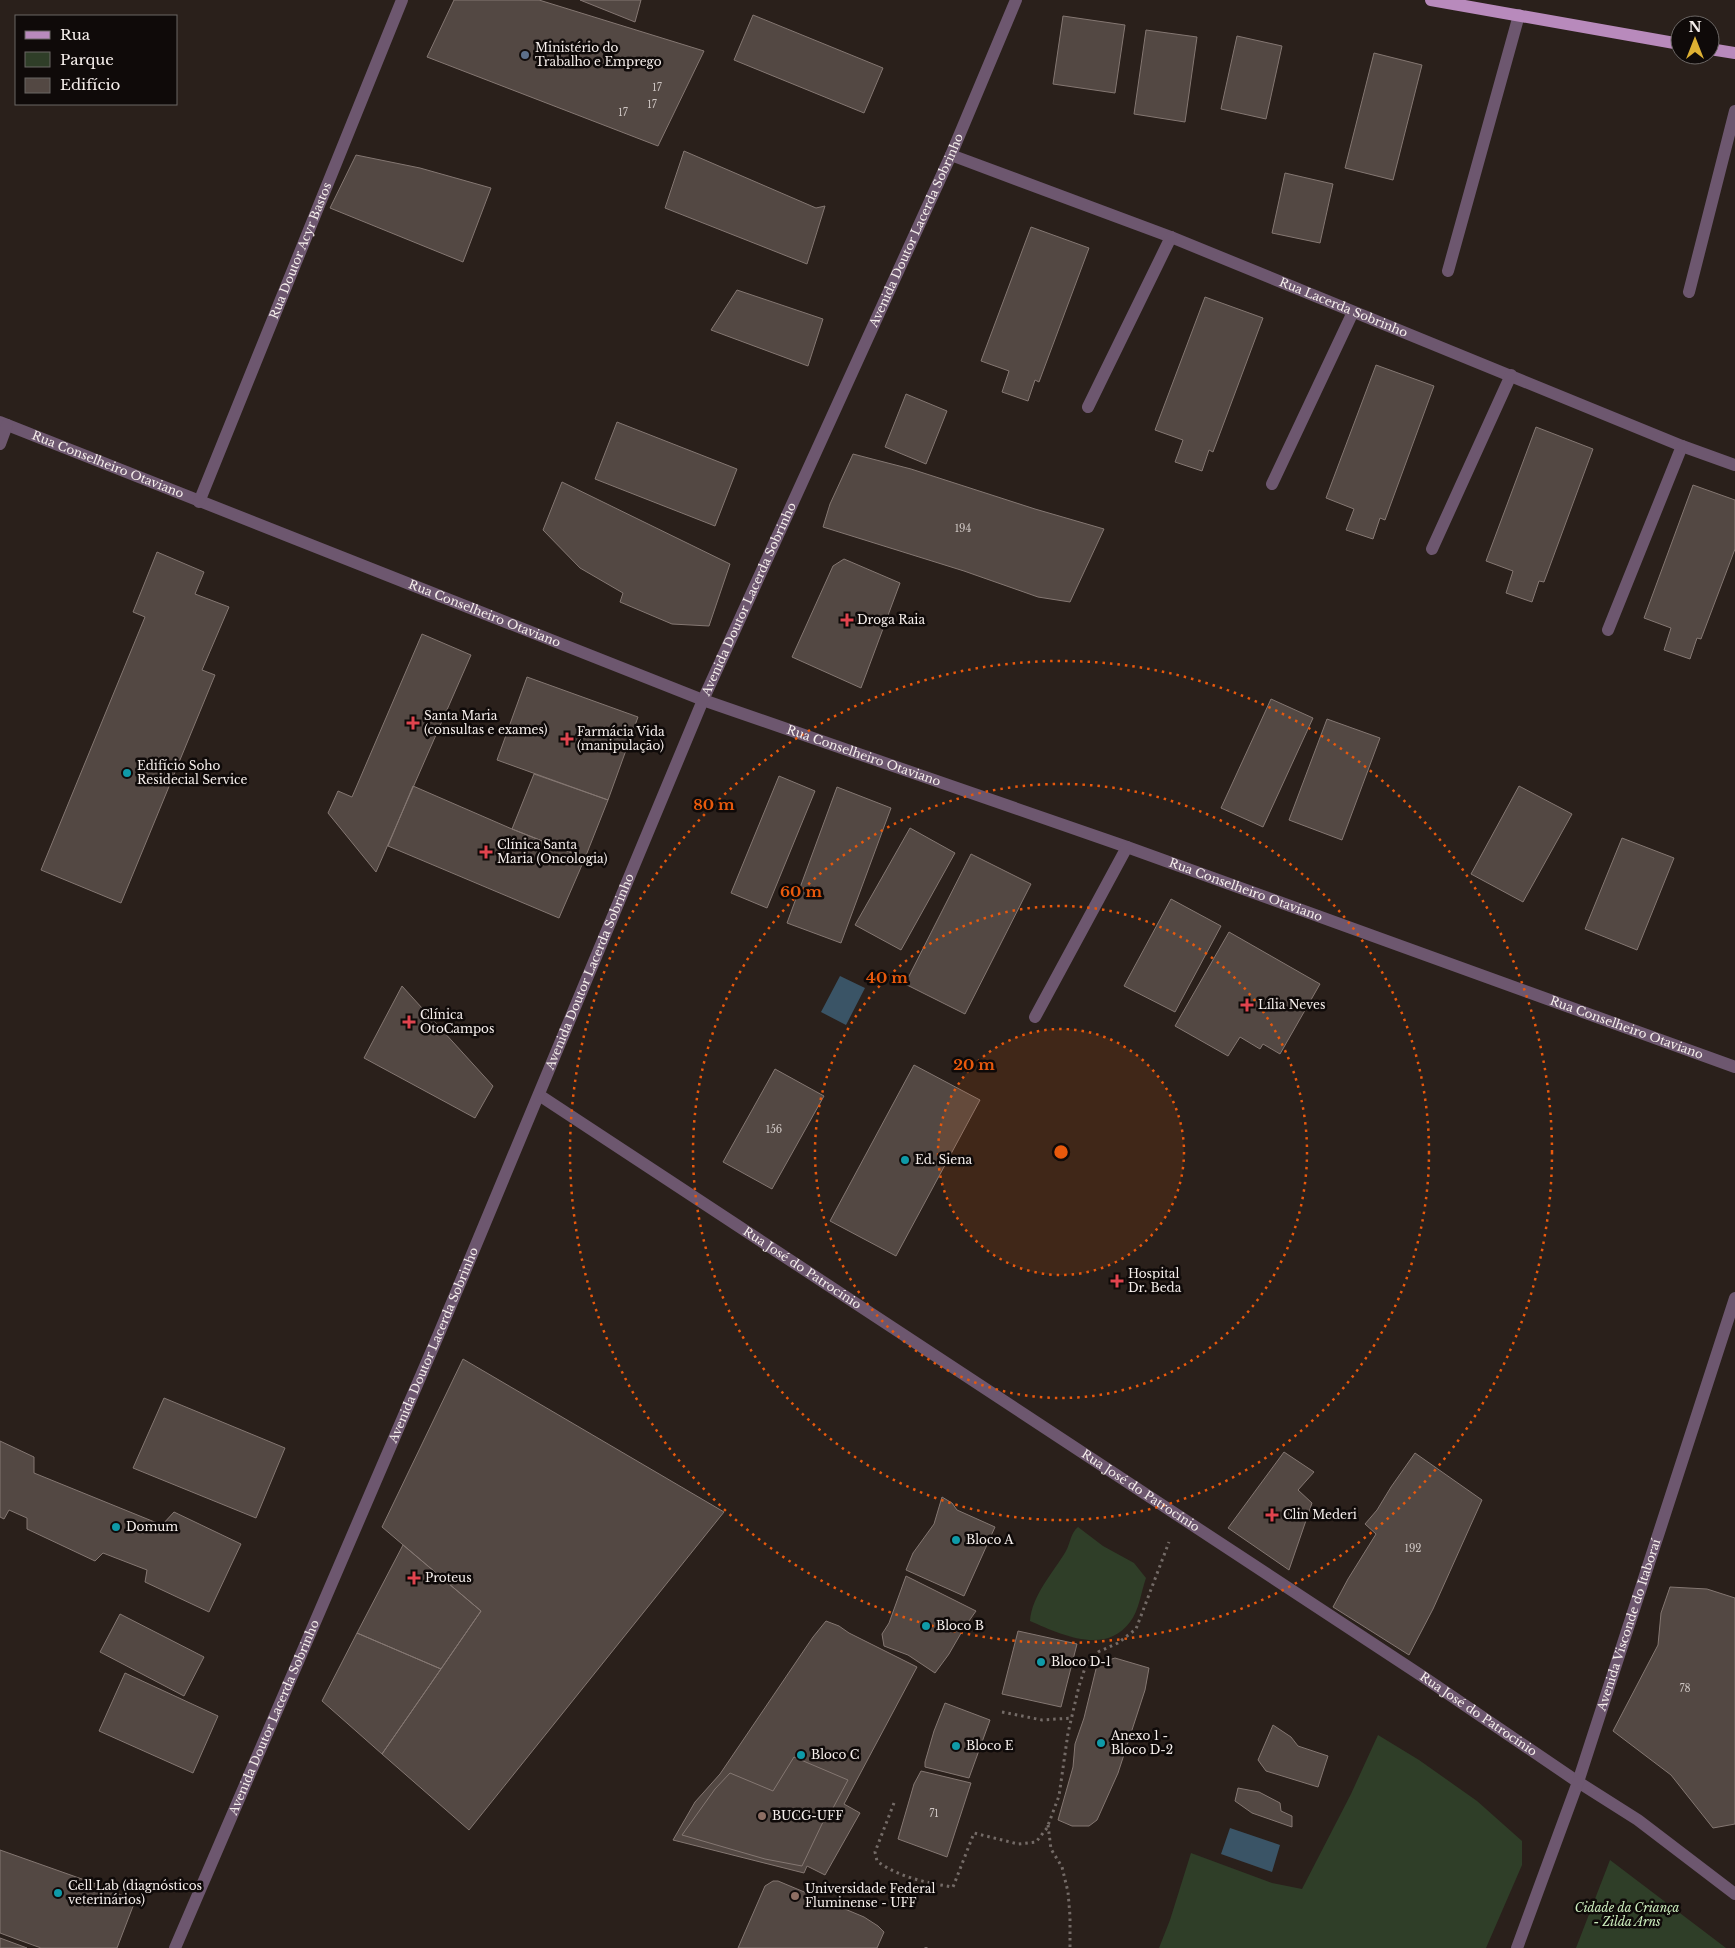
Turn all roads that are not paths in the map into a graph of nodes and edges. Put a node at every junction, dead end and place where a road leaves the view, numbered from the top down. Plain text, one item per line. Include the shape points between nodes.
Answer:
1 (402, 0) edge
2 (1016, 0) edge
3 (1431, 0) edge
4 (1519, 15) junction
5 (1670, 42) edge
6 (1720, 51) edge
7 (1735, 54) edge
8 (1735, 111) edge
9 (951, 155) junction
10 (1171, 237) junction
11 (1448, 272) dead end
12 (1689, 292) dead end
13 (1353, 312) junction
14 (1511, 376) junction
15 (1088, 407) dead end
16 (4, 424) edge
17 (0, 444) edge
18 (1682, 446) junction
19 (1735, 465) edge
20 (1272, 484) dead end
21 (199, 502) junction
22 (1432, 549) dead end
23 (1608, 630) dead end
24 (703, 700) junction
25 (1127, 847) junction
26 (1035, 1017) dead end
27 (1735, 1067) edge
28 (539, 1095) junction
29 (1735, 1298) edge
30 (1578, 1782) junction
31 (1735, 1894) edge
32 (175, 1948) edge
33 (1517, 1948) edge

1 - 21 street, Rua Doutor Acyr Bastos
2 - 9 street, Avenida Doutor Lacerda Sobrinho
3 - 4 main road
4 - 5 main road
4 - 11 street
6 - 7 main road
8 - 12 street
9 - 10 street, Rua Lacerda Sobrinho
9 - 24 street, Avenida Doutor Lacerda Sobrinho
10 - 13 street, Rua Lacerda Sobrinho
10 - 15 street
13 - 14 street, Rua Lacerda Sobrinho
13 - 20 street
14 - 18 street, Rua Lacerda Sobrinho
14 - 22 street
16 - 17 street
16 - 21 street, Rua Conselheiro Otaviano
18 - 19 street, Rua Lacerda Sobrinho
18 - 23 street
21 - 24 street, Rua Conselheiro Otaviano
24 - 25 street, Rua Conselheiro Otaviano
24 - 28 street, Avenida Doutor Lacerda Sobrinho
25 - 26 street
25 - 27 street, Rua Conselheiro Otaviano
28 - 30 street, Rua José do Patrocínio
28 - 32 street, Avenida Doutor Lacerda Sobrinho
29 - 30 street, Avenida Visconde do Itaboraí
30 - 31 street, Rua José do Patrocínio via 1638,1820
30 - 33 street, Avenida Visconde do Itaboraí

